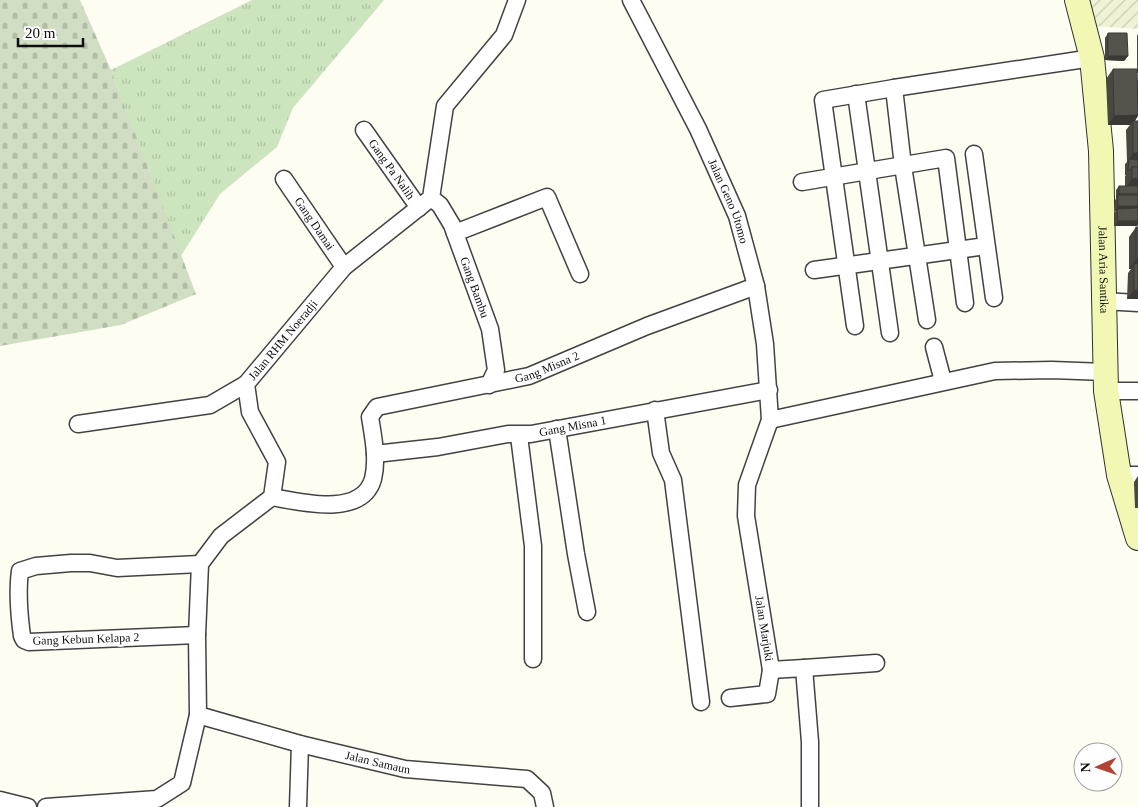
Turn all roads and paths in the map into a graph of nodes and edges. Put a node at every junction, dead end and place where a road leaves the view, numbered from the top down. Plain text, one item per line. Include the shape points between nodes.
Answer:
1 (517, 0) edge
2 (631, 0) edge
3 (1077, 0) edge
4 (1092, 58) junction
5 (894, 88) junction
6 (856, 94) junction
7 (364, 130) dead end
8 (974, 154) dead end
9 (903, 166) junction
10 (867, 172) junction
11 (834, 176) junction
12 (284, 178) dead end
13 (802, 182) dead end
14 (425, 203) junction
15 (455, 233) junction
16 (986, 246) junction
17 (959, 250) junction
18 (917, 256) junction
19 (880, 261) junction
20 (846, 266) junction
21 (344, 267) junction
22 (814, 270) dead end
23 (580, 274) dead end
24 (756, 286) junction
25 (994, 298) dead end
26 (1103, 301) junction
27 (966, 303) dead end
28 (1138, 303) edge
29 (927, 320) dead end
30 (855, 326) dead end
31 (890, 333) dead end
32 (934, 347) dead end
33 (943, 381) junction
34 (1105, 382) junction
35 (246, 384) junction
36 (489, 385) junction
37 (770, 390) junction
38 (1138, 391) edge
39 (655, 410) junction
40 (770, 420) junction
41 (78, 424) dead end
42 (557, 429) junction
43 (519, 436) junction
44 (375, 454) junction
45 (1128, 475) edge
46 (272, 497) junction
47 (1138, 538) edge
48 (200, 564) junction
49 (588, 612) dead end
50 (197, 635) junction
51 (533, 659) dead end
52 (876, 662) dead end
53 (804, 668) junction
54 (771, 670) junction
55 (730, 698) dead end
56 (702, 702) dead end
57 (198, 715) junction
58 (300, 744) junction
59 (0, 800) edge
60 (156, 803) edge
61 (28, 807) edge
62 (46, 807) edge
63 (298, 807) edge
64 (545, 807) edge
65 (810, 807) edge

1 - 14 street via 504,35 445,106
2 - 24 street, Jalan Geno Utomo via 698,128 737,216
3 - 4 street, Jalan Aria Santika
4 - 5 street
4 - 26 street, Jalan Aria Santika via 1102,151
5 - 6 street
5 - 9 street
6 - 10 street
6 - 11 street via 823,100
7 - 14 street, Gang Pa Nalih
8 - 16 street
9 - 10 street
9 - 17 street via 946,158
9 - 18 street
10 - 11 street
10 - 19 street
11 - 13 street
11 - 20 street
12 - 21 street, Gang Damai
14 - 15 street, Gang Bambu via 446,214
14 - 21 street, Jalan RHM Noeradji
15 - 23 street via 547,197
15 - 36 street, Gang Bambu via 490,329 496,370
16 - 17 street
16 - 25 street
17 - 18 street
17 - 27 street
18 - 19 street
18 - 29 street
19 - 20 street
19 - 31 street
20 - 22 street
20 - 30 street
21 - 35 street, Jalan RHM Noeradji
24 - 36 street, Gang Misna 2 via 647,326 529,376
24 - 37 street, Jalan Geno Utomo
26 - 28 street
26 - 34 street, Jalan Aria Santika
32 - 33 street
33 - 34 street via 995,370 1052,370
33 - 40 street
34 - 38 street
34 - 45 street, Jalan Aria Santika
35 - 41 street via 210,405
35 - 46 street, Jalan RHM Noeradji via 250,412 277,462
36 - 44 street, Gang Misna 2 via 377,407 370,417
37 - 39 street, Gang Misna 1
37 - 40 street, Jalan Geno Utomo
39 - 42 street, Gang Misna 1
39 - 56 street via 661,452 673,480
40 - 54 street, Jalan Marjuki via 747,485 746,516
42 - 43 street, Gang Misna 1
42 - 49 street
43 - 44 street, Gang Misna 1 via 508,434
43 - 51 street via 533,546
44 - 46 street, Gang Misna 2 via 373,480 364,493 346,504 306,503
45 - 47 street, Jalan Aria Santika
46 - 48 street via 221,536
48 - 50 street
48 - 50 street, Gang Kebun Kelapa 2 via 117,568 90,563 36,566 20,571 18,605 24,640 29,642
50 - 57 street
52 - 53 street, Jalan Marjuki
53 - 54 street, Jalan Marjuki
53 - 65 street via 810,742
54 - 55 street via 767,694
57 - 58 street, Jalan Samaun
57 - 60 street via 182,783
58 - 63 street
58 - 64 street, Jalan Samaun via 405,769 527,779 542,793
59 - 61 street
60 - 62 street

